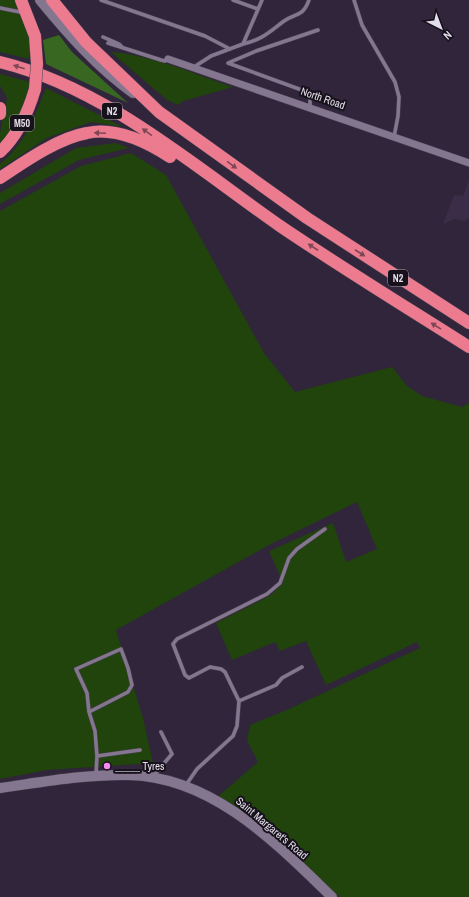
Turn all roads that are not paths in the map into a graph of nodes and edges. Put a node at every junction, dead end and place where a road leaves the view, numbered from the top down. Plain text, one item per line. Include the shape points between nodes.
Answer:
1 (40, 0) edge
2 (52, 0) edge
3 (101, 0) edge
4 (233, 0) edge
5 (262, 0) edge
6 (309, 0) edge
7 (354, 0) edge
8 (21, 6) edge
9 (0, 8) edge
10 (258, 9) junction
11 (318, 30) dead end
12 (103, 37) dead end
13 (108, 43) dead end
14 (243, 44) junction
15 (124, 49) junction
16 (230, 49) junction
17 (168, 59) joint
18 (0, 62) edge
19 (194, 67) junction
20 (0, 108) edge
21 (310, 108) junction
22 (159, 112) junction
23 (0, 114) edge
24 (394, 137) junction
25 (0, 152) edge
26 (469, 163) edge
27 (0, 178) edge
28 (282, 226) junction
29 (469, 323) edge
30 (469, 347) edge
31 (325, 529) dead end
32 (302, 667) dead end
33 (238, 701) junction
34 (89, 712) junction
35 (161, 732) dead end
36 (140, 750) dead end
37 (97, 756) junction
38 (96, 775) junction
39 (152, 777) junction
40 (185, 786) junction
41 (0, 788) edge
42 (332, 897) edge

1 - 22 main road via 112,78
2 - 22 highway via 86,42
3 - 16 lane via 205,36
4 - 10 lane
5 - 10 lane
6 - 14 lane via 303,12 297,16 286,20 259,40
7 - 24 lane via 362,25 395,82 399,97
8 - 9 lane
8 - 25 highway, M50, bridge via 35,36 35,90 19,128
10 - 14 lane
11 - 21 lane via 228,63 310,93
12 - 15 lane
13 - 15 lane
14 - 16 lane
15 - 17 lane via 165,61
16 - 19 lane via 211,56
17 - 19 street, North Road
28 -> 18 highway, N2 via 142,128 80,93 21,67
19 - 21 street, North Road
20 - 23 highway, M50
21 - 24 street, North Road
22 -> 29 highway, N2 via 307,218
24 - 26 street, North Road
28 -> 27 highway via 231,198 159,150 135,138 112,133 88,132 68,138
30 -> 28 highway, N2
31 - 33 lane via 297,549 289,558 280,583 267,594 177,639 173,644 185,675 189,678 210,667 221,669 225,672
32 - 33 lane via 282,678 276,685
33 - 40 lane via 237,726 233,736 197,769
34 - 34 lane via 128,692 132,685 121,649 76,669 87,693
34 - 37 lane via 95,731
35 - 39 lane via 172,754
36 - 37 lane
37 - 38 lane
38 - 39 main road, Saint Margaret's Road
38 - 41 main road, Saint Margaret's Road
39 - 40 main road, Saint Margaret's Road
40 - 42 main road, Saint Margaret's Road via 225,805 239,815

